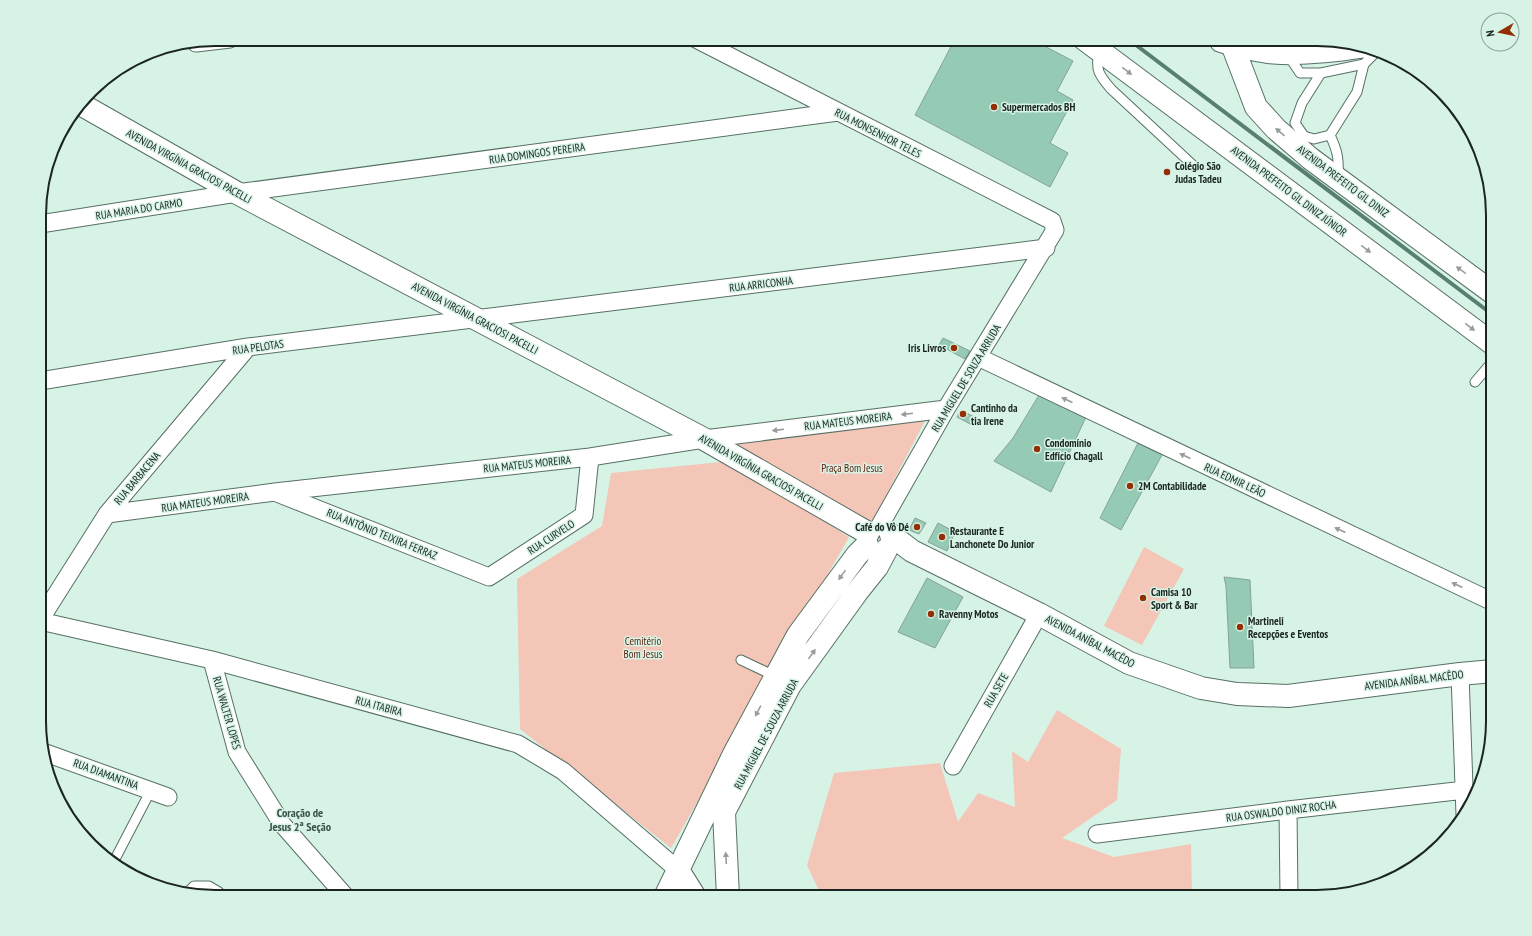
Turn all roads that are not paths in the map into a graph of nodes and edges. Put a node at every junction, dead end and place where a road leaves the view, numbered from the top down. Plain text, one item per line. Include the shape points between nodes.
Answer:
1 (710, 46) edge
2 (1093, 46) edge
3 (1095, 46) edge
4 (1228, 46) edge
5 (1250, 46) edge
6 (1284, 53) junction
7 (1365, 55) edge
8 (1321, 74) junction
9 (85, 107) edge
10 (1256, 107) junction
11 (838, 112) junction
12 (1330, 135) junction
13 (1195, 167) dead end
14 (1338, 179) junction
15 (237, 193) junction
16 (46, 223) edge
17 (1055, 230) joint
18 (1046, 248) junction
19 (1486, 288) edge
20 (477, 320) junction
21 (1486, 339) edge
22 (248, 347) junction
23 (978, 357) junction
24 (1486, 369) edge
25 (46, 380) edge
26 (1475, 382) dead end
27 (946, 410) junction
28 (704, 439) junction
29 (590, 457) junction
30 (275, 492) junction
31 (107, 514) junction
32 (880, 539) junction
33 (489, 577) joint
34 (1486, 599) edge
35 (46, 611) edge
36 (1039, 614) junction
37 (46, 622) edge
38 (212, 660) junction
39 (741, 660) dead end
40 (1486, 672) edge
41 (1460, 674) junction
42 (783, 681) junction
43 (49, 754) edge
44 (953, 766) dead end
45 (151, 790) junction
46 (1465, 790) junction
47 (168, 797) dead end
48 (1465, 803) edge
49 (1288, 810) junction
50 (1097, 834) dead end
51 (116, 858) edge
52 (678, 870) junction
53 (191, 889) edge
54 (216, 890) edge
55 (340, 890) edge
56 (668, 890) edge
57 (691, 890) edge
58 (728, 890) edge
59 (1289, 890) edge

1 - 11 street, RUA MONSENHOR TELES
2 - 13 lane via 1100,76 1111,89
3 -> 21 street, AVENIDA PREFEITO GIL DINIZ JÚNIOR
4 - 10 street, AVENIDA PREFEITO GIL DINIZ
5 - 6 street
6 - 7 street
6 - 8 lane via 1300,73
6 - 10 street via 1264,57 1256,65 1253,76
7 - 8 lane
7 - 12 lane via 1357,92
8 - 12 lane via 1302,103 1295,123 1304,136 1314,139
9 - 15 street, AVENIDA VIRGÍNIA GRACIOSI PACELLI
14 -> 10 street, AVENIDA PREFEITO GIL DINIZ via 1276,129
11 - 15 street, RUA DOMINGOS PEREIRA
11 - 17 street, RUA MONSENHOR TELES via 1052,221
12 - 14 lane via 1339,160
19 -> 14 street, AVENIDA PREFEITO GIL DINIZ
15 - 16 street, RUA MARIA DO CARMO
15 - 20 street, AVENIDA VIRGÍNIA GRACIOSI PACELLI
17 - 18 street, RUA MIGUEL DE SOUZA ARRUDA
18 - 20 street, RUA ARRICONHA
18 - 23 street, RUA MIGUEL DE SOUZA ARRUDA
20 - 22 street, RUA PELOTAS
20 - 28 street, AVENIDA VIRGÍNIA GRACIOSI PACELLI
22 - 25 street, RUA PELOTAS
22 - 31 street, RUA BARBACENA
23 - 27 street, RUA MIGUEL DE SOUZA ARRUDA
34 -> 23 street, RUA EDMIR LEÃO
24 - 26 lane
27 -> 28 street, RUA MATEUS MOREIRA
27 - 32 street, RUA MIGUEL DE SOUZA ARRUDA
28 - 29 street, RUA MATEUS MOREIRA
28 - 32 street, AVENIDA VIRGÍNIA GRACIOSI PACELLI
29 - 30 street, RUA MATEUS MOREIRA
29 - 33 street, RUA CURVELO via 584,515
30 - 31 street, RUA MATEUS MOREIRA
30 - 33 street, RUA ANTÔNIO TEIXIRA FERRAZ
31 - 35 street, RUA BARBACENA
32 - 36 street, AVENIDA ANÍBAL MACÊDO via 912,551
32 - 42 street, RUA MIGUEL DE SOUZA ARRUDA via 877,567
36 - 41 street, AVENIDA ANÍBAL MACÊDO via 1129,663 1201,688 1237,694 1288,696
36 - 44 street, RUA SETE
37 - 38 street, RUA ITABIRA
38 - 52 street, RUA ITABIRA via 518,744 563,771
38 - 55 street, RUA WALTER LOPES via 237,752 282,824
39 - 42 lane
40 - 41 street, AVENIDA ANÍBAL MACÊDO
41 - 46 street
42 -> 52 street, RUA MIGUEL DE SOUZA ARRUDA via 734,754
58 -> 42 street, RUA MIGUEL DE SOUZA ARRUDA via 724,812
43 - 45 street, RUA DIAMANTINA
45 - 47 street, RUA DIAMANTINA
45 - 51 lane
46 - 48 street
46 - 49 street, RUA OSWALDO DINIZ ROCHA
49 - 50 street, RUA OSWALDO DINIZ ROCHA
49 - 59 street
52 - 56 street, RUA MIGUEL DE SOUZA ARRUDA
52 - 57 street
53 - 54 lane via 194,886 209,886

